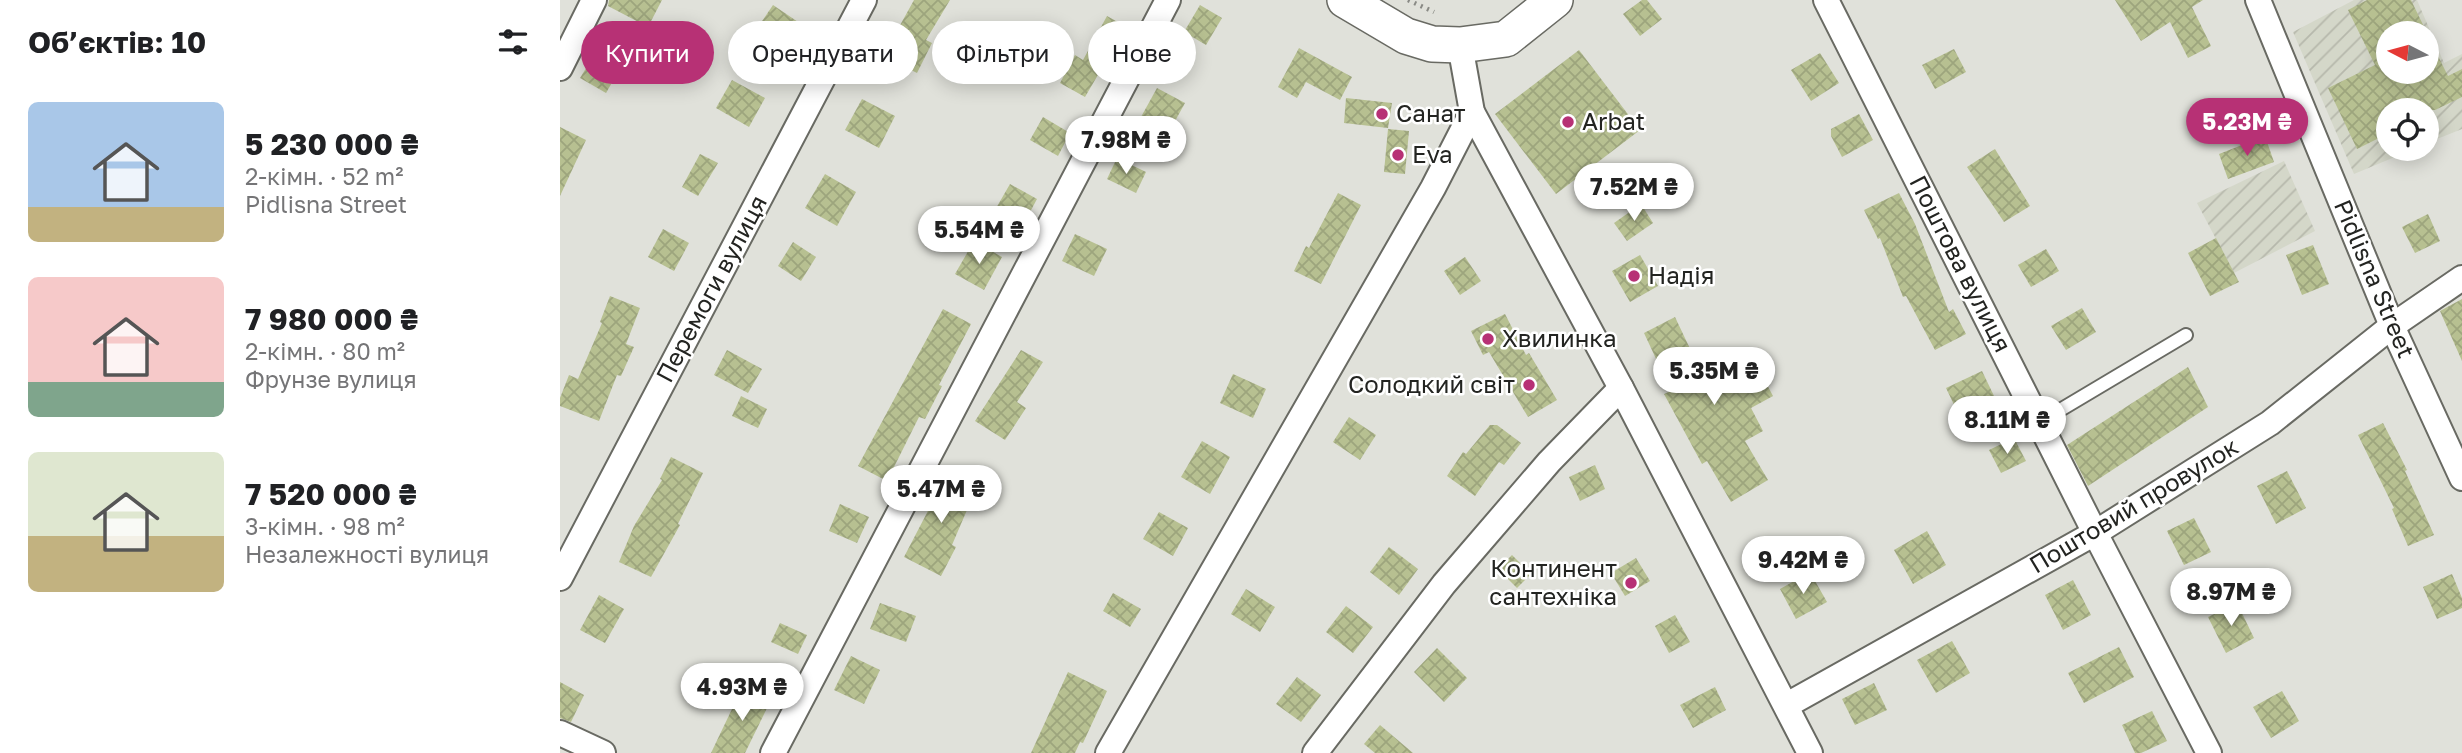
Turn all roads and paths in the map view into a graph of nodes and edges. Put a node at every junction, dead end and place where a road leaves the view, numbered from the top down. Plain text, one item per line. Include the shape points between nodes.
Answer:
1 (594, 0) edge
2 (864, 0) edge
3 (1168, 0) edge
4 (1345, 0) edge
5 (1408, 0) edge
6 (1555, 0) edge
7 (1826, 0) edge
8 (2258, 0) edge
9 (1440, 15) dead end
10 (1460, 46) junction
11 (560, 68) edge
12 (1472, 112) junction
13 (2462, 278) edge
14 (2392, 326) junction
15 (2186, 335) dead end
16 (1621, 388) junction
17 (2040, 422) junction
18 (2462, 478) edge
19 (2095, 533) junction
20 (560, 578) edge
21 (1787, 705) junction
22 (560, 733) edge
23 (603, 753) edge
24 (773, 753) edge
25 (1108, 753) edge
26 (1315, 753) edge
27 (1810, 753) edge
28 (2209, 753) edge

1 - 11 street
2 - 20 street, Перемоги вулиця
3 - 24 street
4 - 10 main road via 1406,36
5 - 9 path
6 - 10 main road via 1506,39
7 - 17 street, Поштова вулиця
8 - 14 street, Pidlisna Street
10 - 12 street
12 - 16 street
12 - 25 street via 1433,188
13 - 14 street, Поштовий провулок
14 - 18 street, Pidlisna Street
14 - 19 street, Поштовий провулок via 2270,423
15 - 17 lane
16 - 21 street
16 - 26 street via 1549,462 1453,574
17 - 19 street, Поштова вулиця
19 - 21 street, Поштовий провулок
19 - 28 street, Поштова вулиця
21 - 27 street
22 - 23 street

